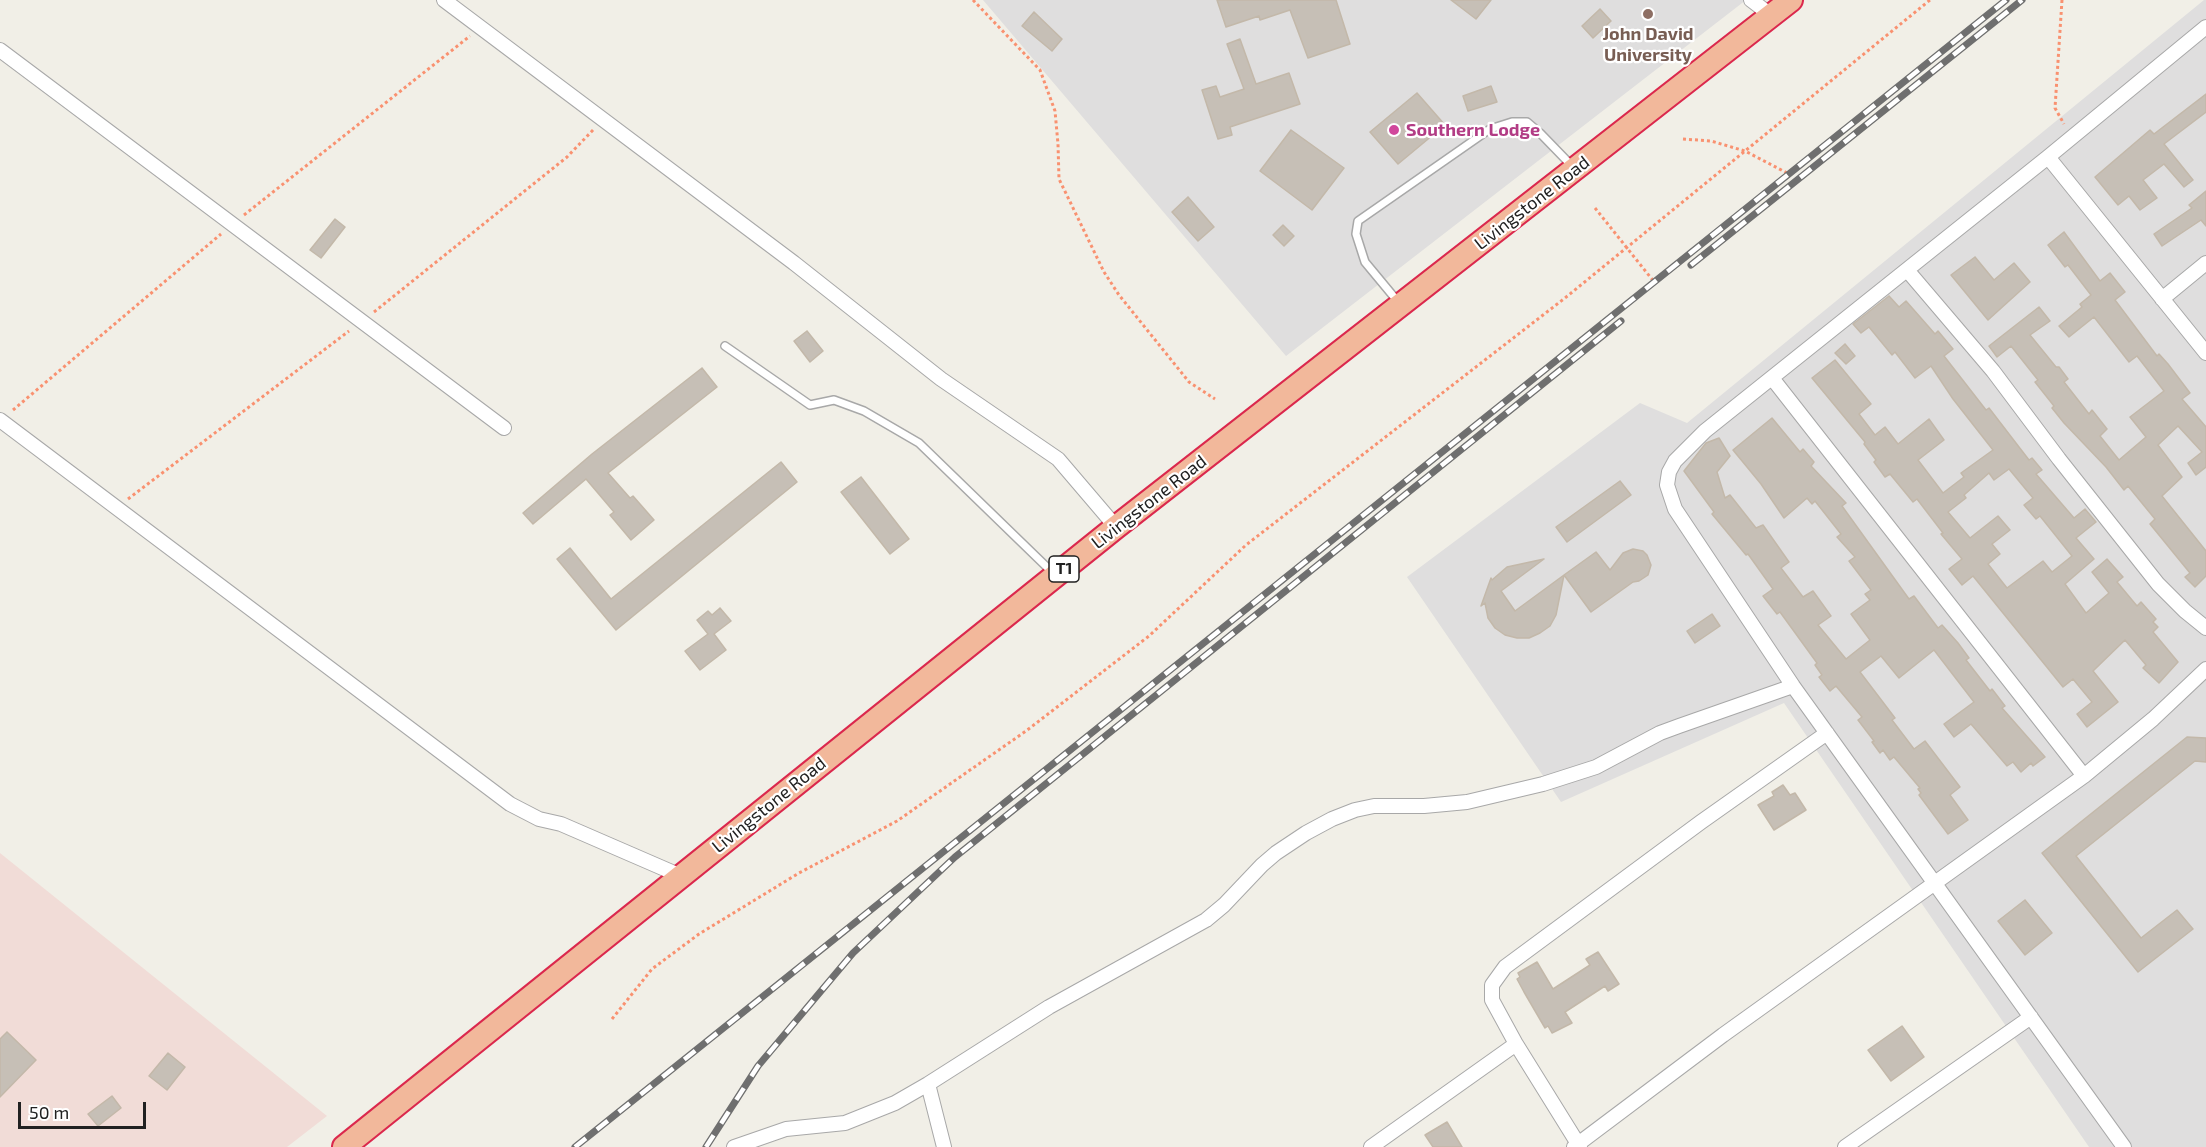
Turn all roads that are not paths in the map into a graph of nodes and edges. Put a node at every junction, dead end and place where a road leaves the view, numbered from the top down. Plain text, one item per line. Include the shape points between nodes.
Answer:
1 (444, 0) edge
2 (1751, 0) edge
3 (1791, 0) edge
4 (1772, 16) junction
5 (2206, 27) edge
6 (0, 50) edge
7 (2048, 157) junction
8 (1575, 169) junction
9 (2206, 263) edge
10 (1907, 270) junction
11 (2162, 299) junction
12 (1401, 305) junction
13 (725, 346) dead end
14 (2206, 353) edge
15 (1772, 378) junction
16 (0, 420) edge
17 (504, 428) dead end
18 (1116, 527) junction
19 (1056, 576) junction
20 (2206, 628) edge
21 (2206, 669) edge
22 (1793, 686) junction
23 (1827, 733) junction
24 (2084, 776) junction
25 (681, 876) junction
26 (1935, 884) junction
27 (2031, 1017) junction
28 (1516, 1044) junction
29 (928, 1084) junction
30 (1578, 1146) edge
31 (344, 1147) edge
32 (734, 1147) edge
33 (944, 1147) edge
34 (1371, 1147) edge
35 (1845, 1147) edge
36 (2124, 1147) edge

1 - 18 street via 776,249 940,379 1058,459
2 - 4 street
3 - 4 highway, Livingstone Road / T1
4 - 8 highway, Livingstone Road / T1
5 - 7 street
6 - 17 street
7 - 10 street
7 - 11 street
8 - 12 highway, Livingstone Road / T1
8 - 12 lane via 1527,122 1512,122 1490,129 1358,221 1356,234 1365,262
9 - 11 street
10 - 15 street
10 - 20 street via 1993,371 2158,584
11 - 14 street
12 - 18 highway, Livingstone Road / T1
13 - 19 lane via 810,405 834,400 864,411 919,443
15 - 22 street via 1686,448 1669,472 1667,485 1675,508
15 - 24 street
16 - 25 street via 510,804
18 - 19 highway, Livingstone Road / T1
19 - 25 highway, Livingstone Road / T1
21 - 24 street
22 - 23 street
22 - 29 street via 1660,733 1596,767 1543,784 1467,802 1374,806 1332,819 1262,865 1206,920 1050,1007
23 - 26 street
23 - 28 street via 1504,967 1492,985 1492,1000
24 - 26 street
25 - 31 highway, Livingstone Road / T1
26 - 27 street
26 - 30 street via 1723,1035
27 - 35 street
27 - 36 street
28 - 30 street
28 - 34 street
29 - 32 street via 854,1120 786,1129
29 - 33 street

